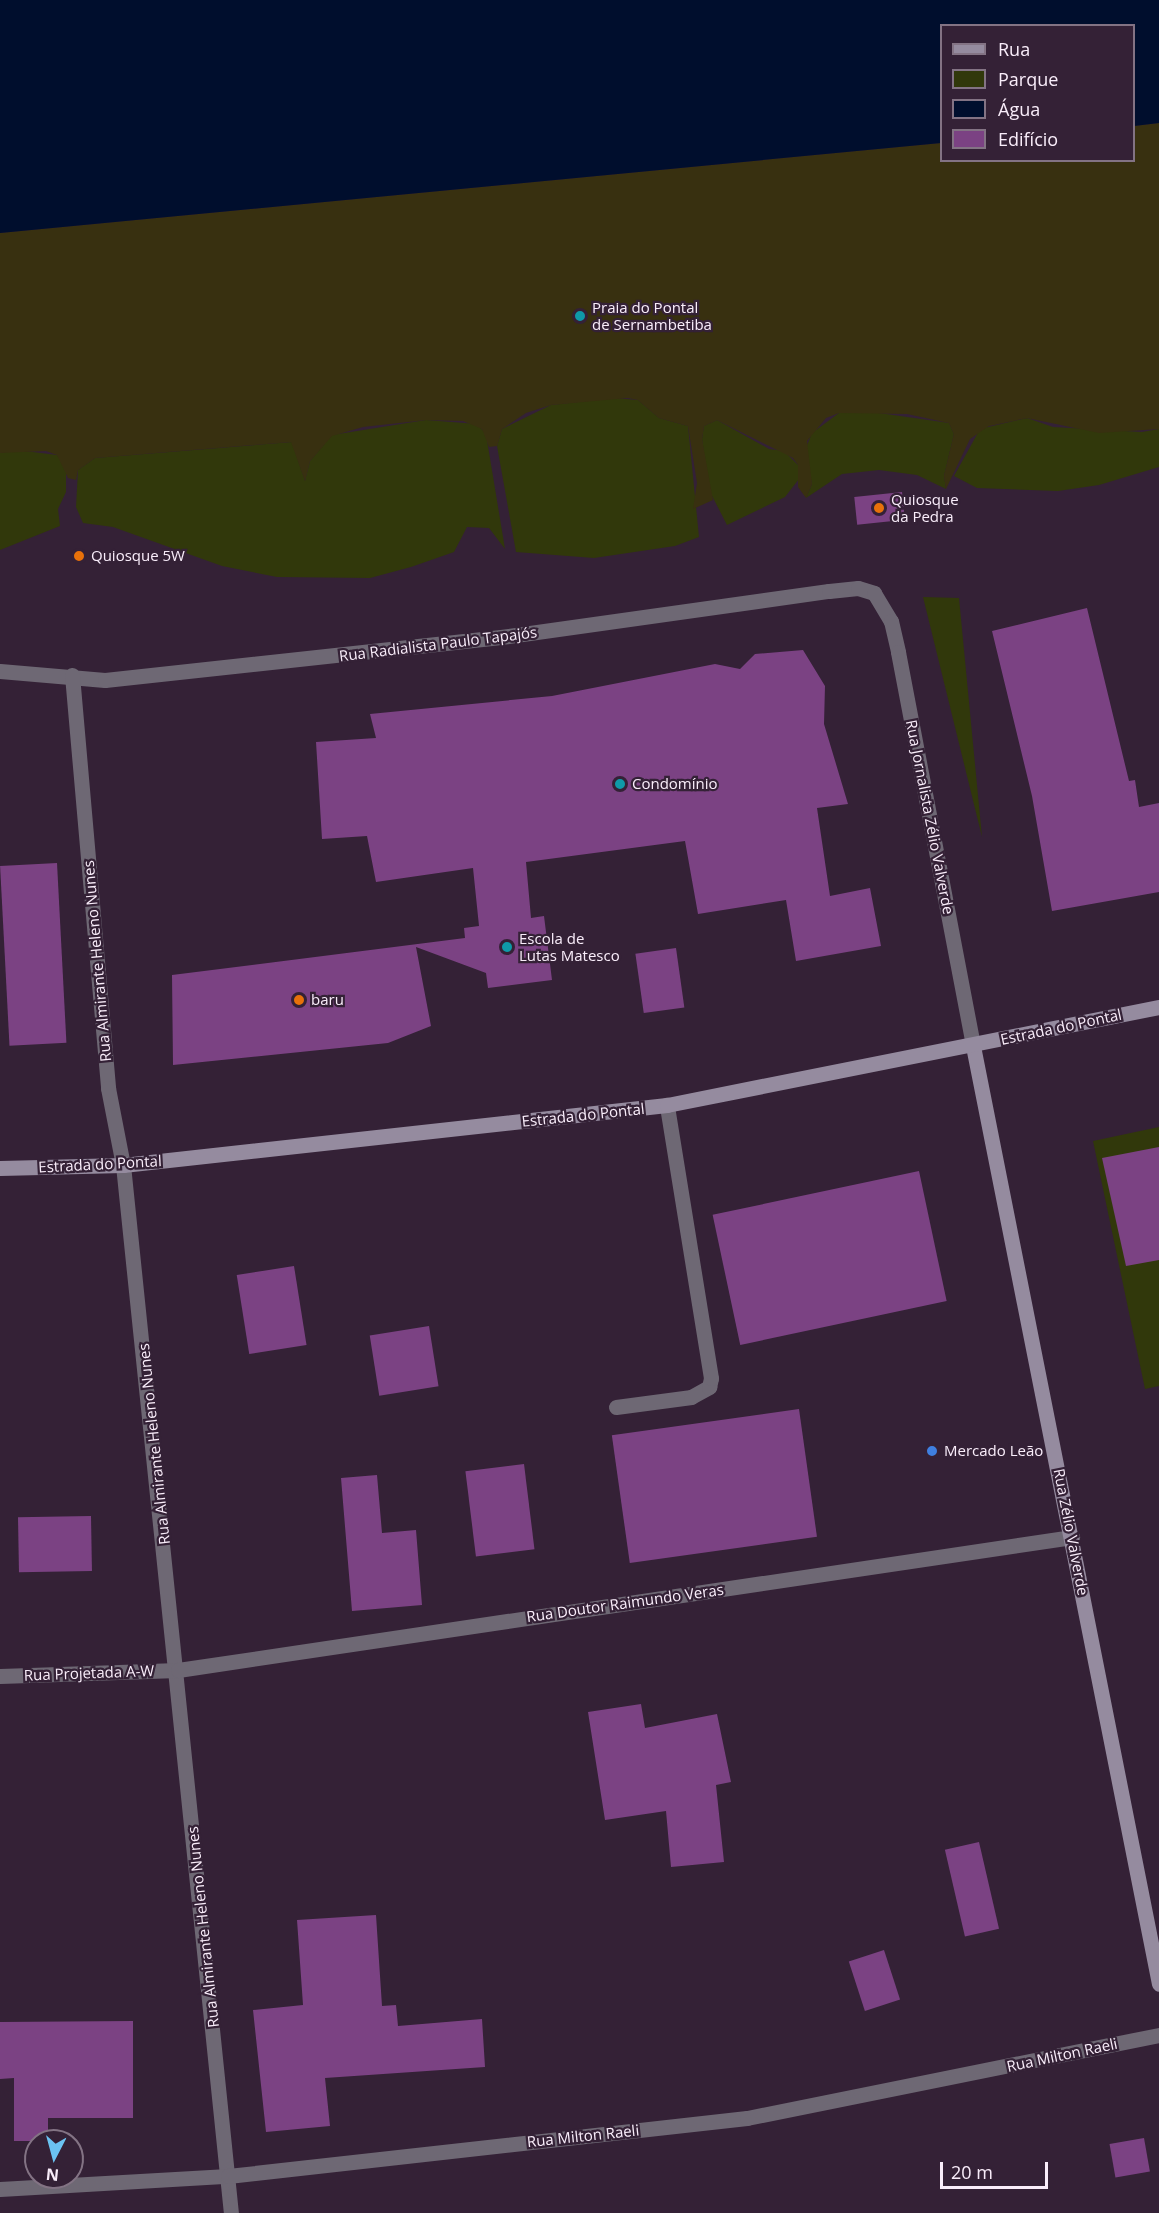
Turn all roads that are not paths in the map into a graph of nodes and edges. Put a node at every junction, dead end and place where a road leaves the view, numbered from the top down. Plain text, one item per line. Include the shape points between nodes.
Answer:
1 (874, 593) joint
2 (0, 671) edge
3 (72, 675) junction
4 (1159, 1007) edge
5 (974, 1046) junction
6 (667, 1106) junction
7 (123, 1165) junction
8 (0, 1168) edge
9 (616, 1407) dead end
10 (1072, 1537) junction
11 (178, 1670) junction
12 (0, 1676) edge
13 (1159, 1984) edge
14 (1159, 2035) edge
15 (228, 2176) junction
16 (0, 2189) edge
17 (231, 2213) edge

1 - 3 street, Rua Radialista Paulo Tapajós via 858,588 820,592 501,637 141,677 105,680
1 - 5 street, Rua Jornalista Zélio Valverde via 891,621
2 - 3 street, Rua Radialista Paulo Tapajós
3 - 7 street, Rua Almirante Heleno Nunes via 108,1088
4 - 5 main road, Estrada do Pontal
5 - 6 main road, Estrada do Pontal
5 - 10 main road, Rua Zélio Valverde
6 - 7 main road, Estrada do Pontal
6 - 9 street via 711,1378 709,1387 691,1397
7 - 8 main road, Estrada do Pontal
7 - 11 street, Rua Almirante Heleno Nunes
10 - 11 street, Rua Doutor Raimundo Veras
10 - 13 main road, Rua Zélio Valverde
11 - 12 street, Rua Projetada A-W
11 - 15 street, Rua Almirante Heleno Nunes
14 - 15 street, Rua Milton Raeli via 747,2118
15 - 16 street, Rua Milton Raeli
15 - 17 street, Rua Almirante Heleno Nunes

